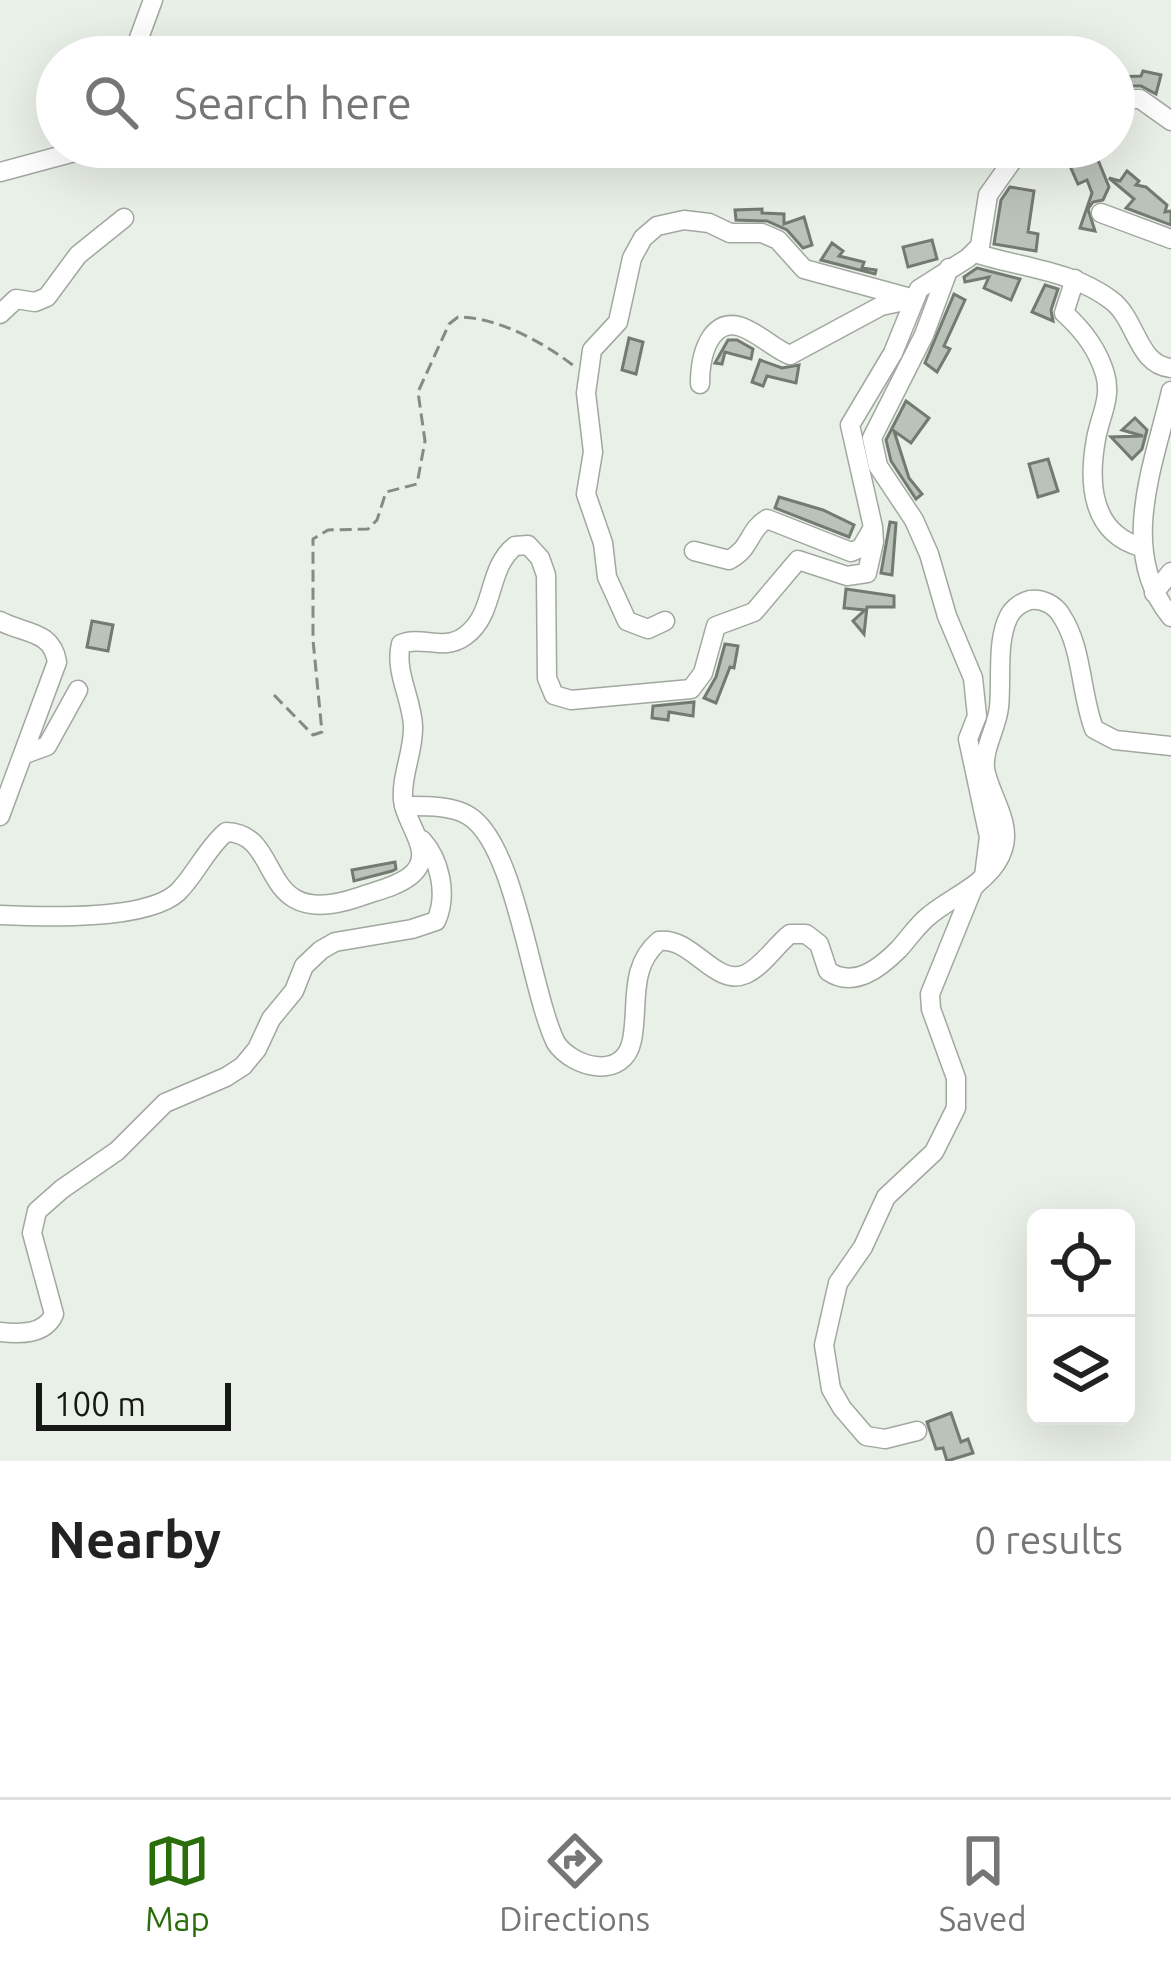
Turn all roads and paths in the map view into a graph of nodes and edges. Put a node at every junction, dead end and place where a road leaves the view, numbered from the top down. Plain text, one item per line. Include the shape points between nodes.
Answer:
1 (153, 0) edge
2 (140, 36) edge
3 (1135, 99) edge
4 (1171, 122) edge
5 (36, 162) edge
6 (1007, 168) edge
7 (0, 172) edge
8 (1101, 213) dead end
9 (124, 218) dead end
10 (1171, 239) edge
11 (975, 253) junction
12 (949, 268) junction
13 (1075, 280) junction
14 (914, 299) junction
15 (0, 314) edge
16 (1171, 368) edge
17 (589, 378) junction
18 (700, 384) dead end
19 (1171, 391) edge
20 (873, 527) junction
21 (1141, 547) junction
22 (694, 551) dead end
23 (1171, 572) edge
24 (1154, 593) junction
25 (1171, 617) edge
26 (0, 621) edge
27 (665, 621) dead end
28 (78, 690) dead end
29 (274, 695) dead end
30 (1171, 746) edge
31 (25, 754) junction
32 (404, 806) junction
33 (0, 816) edge
34 (418, 836) junction
35 (984, 876) junction
36 (0, 915) edge
37 (0, 1332) edge
38 (917, 1431) dead end

1 - 2 street
3 - 4 street
5 - 7 street
6 - 11 street via 988,195
8 - 10 street
9 - 15 street via 78,255 47,297 16,299
11 - 12 street
11 - 13 street
12 - 14 street
12 - 35 street via 872,439 878,466 929,554 973,678 977,716 968,739 989,837
13 - 16 street via 1111,300 1145,355
13 - 21 street via 1064,314 1080,326 1105,374 1094,501 1111,532
14 - 17 street via 804,269 770,235 670,223 636,248 618,322 592,350
14 - 18 street via 880,306 790,355 726,325 706,348
14 - 20 street via 850,424
17 - 27 street via 586,494 607,577 627,621 648,629
17 - 29 path via 513,331 453,319 420,382 417,484 386,492 374,526 321,532 311,546 322,731 314,735
19 - 21 street
20 - 22 street via 851,553 767,519 728,560
20 - 32 street via 867,573 848,576 798,560 754,612 716,626 691,689 571,700 554,695 547,678 543,566 528,545 515,546 497,568 471,632 450,644 401,644 413,719
21 - 24 street
23 - 24 street
24 - 25 street
26 - 31 street via 43,637 56,652
28 - 31 street via 46,746
30 - 35 street via 1115,740 1094,729 1061,615 1037,599 1016,607 1006,624 999,712 985,764 1004,844
31 - 33 street
32 - 34 street
32 - 35 street via 459,812 483,830 517,906 551,1033 562,1053 593,1068 616,1062 629,1047 637,983 659,940 676,940 739,976 790,934 806,934 829,971 847,979 884,964 928,916
34 - 36 street via 420,861 408,878 324,907 288,894 244,836 226,832 178,892 157,904 74,918
34 - 37 street via 440,876 436,920 321,950 243,1066 165,1103 44,1205 32,1232 52,1322
35 - 38 street via 930,994 958,1087 953,1118 927,1161 886,1197 838,1283 824,1345 831,1389 866,1436

